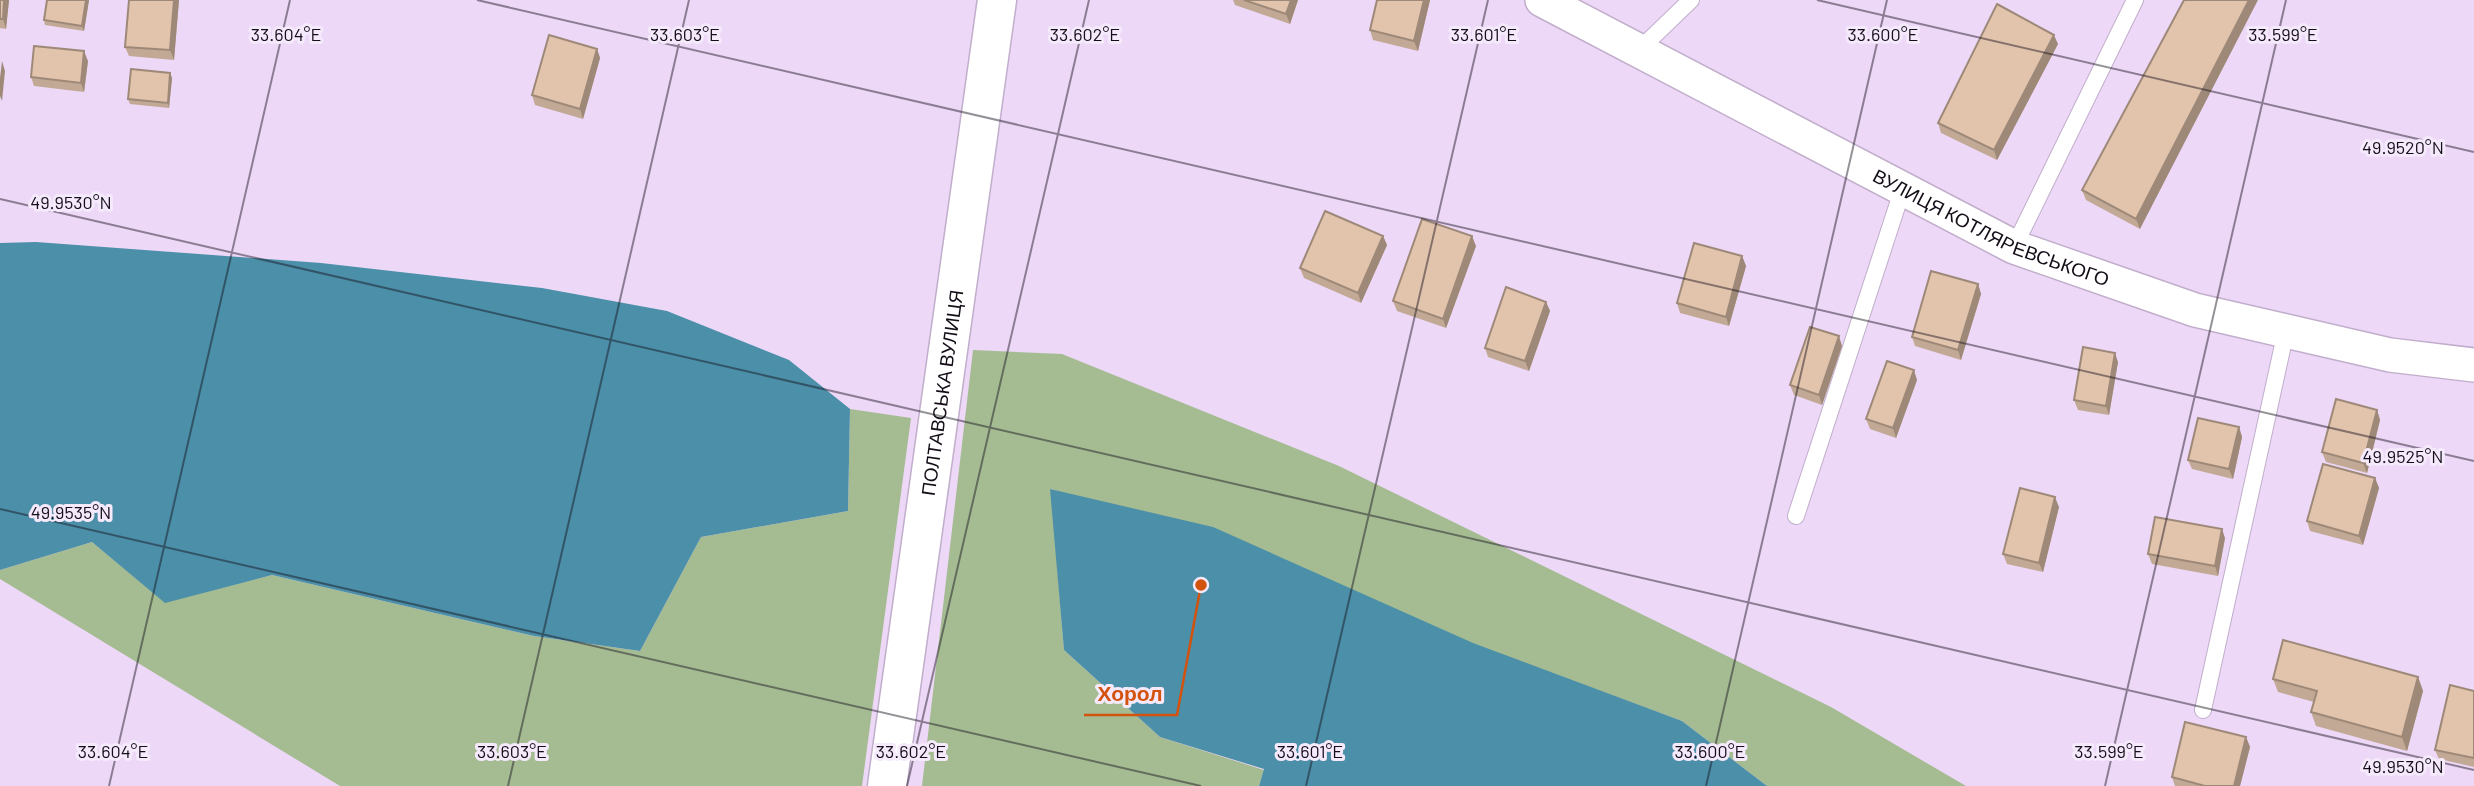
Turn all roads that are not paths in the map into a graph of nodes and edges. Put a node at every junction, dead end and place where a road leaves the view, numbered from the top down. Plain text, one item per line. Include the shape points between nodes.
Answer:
1 (997, 0) edge
2 (1542, 0) edge
3 (1692, 0) edge
4 (2135, 0) edge
5 (1639, 50) junction
6 (1903, 188) junction
7 (2014, 247) junction
8 (2286, 331) junction
9 (2474, 365) edge
10 (1796, 516) dead end
11 (2203, 710) dead end
12 (887, 786) edge

1 - 12 street, ПОЛТАВСЬКА ВУЛИЦЯ
2 - 5 street, ВУЛИЦЯ КОТЛЯРЕВСЬКОГО
3 - 5 lane
4 - 7 lane
5 - 6 street, ВУЛИЦЯ КОТЛЯРЕВСЬКОГО
6 - 7 street, ВУЛИЦЯ КОТЛЯРЕВСЬКОГО
6 - 10 lane
7 - 8 street, ВУЛИЦЯ КОТЛЯРЕВСЬКОГО via 2195,310
8 - 9 street, ВУЛИЦЯ КОТЛЯРЕВСЬКОГО via 2390,355
8 - 11 lane

